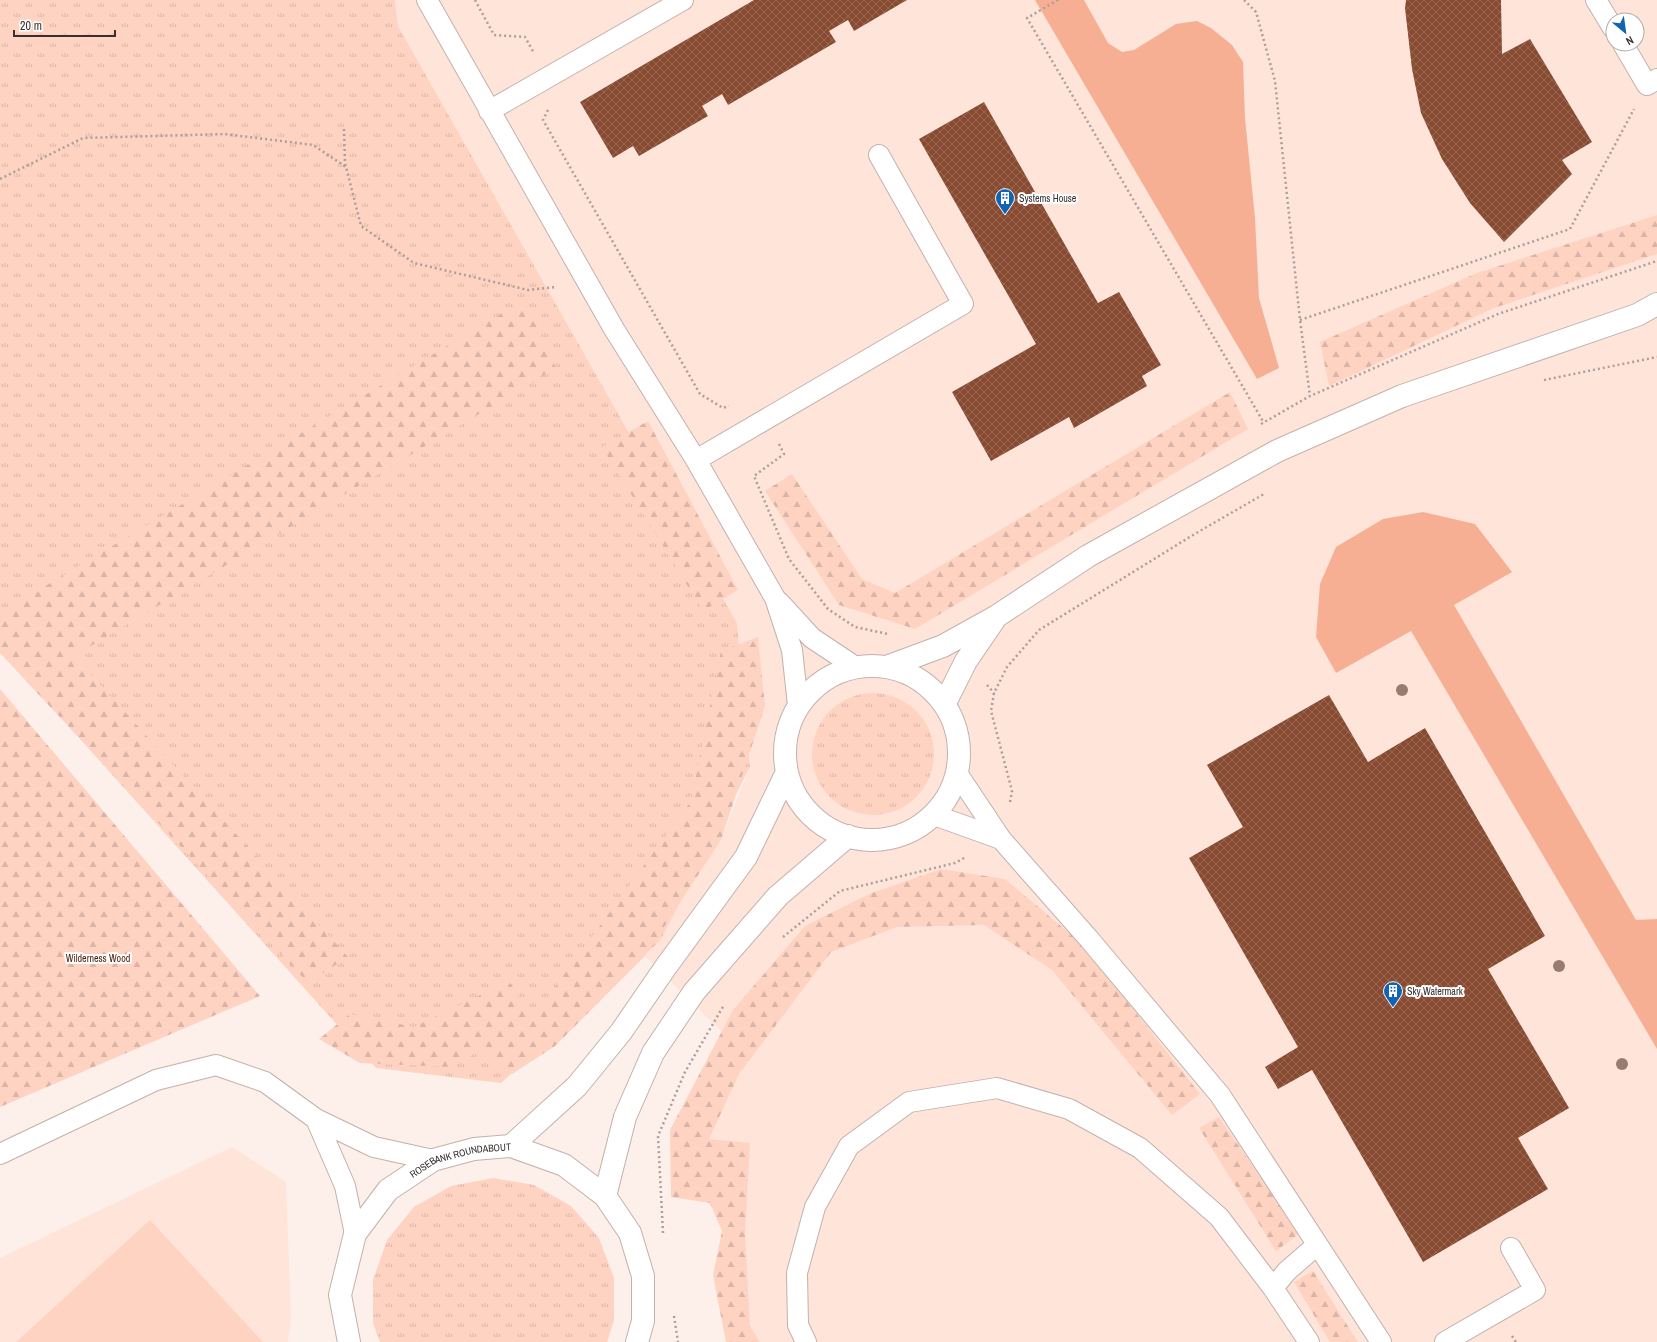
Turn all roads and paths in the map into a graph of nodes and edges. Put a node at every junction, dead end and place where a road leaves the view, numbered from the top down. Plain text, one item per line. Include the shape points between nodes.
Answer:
1 (427, 0) edge
2 (475, 0) edge
3 (683, 0) edge
4 (1058, 0) edge
5 (1244, 0) edge
6 (1596, 0) edge
7 (1605, 15) edge
8 (1628, 52) edge
9 (549, 77) junction
10 (1652, 82) edge
11 (489, 111) junction
12 (344, 129) dead end
13 (879, 155) dead end
14 (346, 166) junction
15 (0, 179) edge
16 (587, 283) junction
17 (1657, 304) edge
18 (1647, 317) edge
19 (1300, 320) junction
20 (1657, 358) edge
21 (1537, 381) dead end
22 (1310, 396) dead end
23 (730, 406) dead end
24 (768, 418) junction
25 (1264, 423) dead end
26 (696, 460) junction
27 (1265, 494) dead end
28 (775, 598) junction
29 (996, 616) junction
30 (891, 635) dead end
31 (966, 661) junction
32 (854, 666) junction
33 (889, 666) junction
34 (994, 693) junction
35 (945, 703) junction
36 (798, 705) junction
37 (787, 772) junction
38 (957, 773) junction
39 (934, 815) junction
40 (848, 836) junction
41 (1001, 839) junction
42 (782, 938) dead end
43 (728, 1000) dead end
44 (316, 1119) junction
45 (511, 1146) junction
46 (0, 1154) edge
47 (433, 1160) junction
48 (605, 1196) junction
49 (355, 1234) junction
50 (663, 1237) dead end
51 (1317, 1245) junction
52 (1511, 1248) dead end
53 (1274, 1288) junction
54 (674, 1312) dead end
55 (349, 1342) edge
56 (637, 1342) edge
57 (678, 1342) edge
58 (806, 1342) edge
59 (1309, 1342) edge
60 (1381, 1342) edge
61 (1445, 1342) edge

1 - 11 lane
2 - 9 path via 494,35 525,37
3 - 9 lane
4 - 25 path via 1027,18
5 - 19 path via 1256,12 1275,81
6 - 7 lane
8 - 10 lane
9 - 11 lane
9 - 23 path via 557,90 543,120 700,394 723,408
10 - 19 path via 1570,229
11 - 16 lane
12 - 14 path
13 - 24 lane via 963,304
14 - 15 path via 313,145 225,134 83,138
14 - 16 path via 360,226 414,263 528,290
16 - 26 lane
17 - 18 street
18 - 29 street via 1402,396 1277,451 1088,556
19 - 22 path
20 - 21 path
24 - 26 lane
24 - 30 path via 784,454 754,476 789,559 828,609 855,627
26 - 28 lane
27 - 34 path via 1039,630 1007,667
28 - 32 lane via 812,638
28 - 36 lane via 792,650
29 - 31 street
29 - 33 street via 943,646
31 - 34 path
31 - 35 street
32 - 33 street
32 - 36 street via 822,680
33 - 35 street via 921,679
34 - 41 path via 991,711 1012,791
35 - 38 street via 956,725 960,749
36 - 37 street via 786,737
37 - 40 street via 793,789 816,819 831,830
37 - 45 street via 746,857 621,1032 577,1086
38 - 39 street via 948,796
38 - 41 lane
39 - 40 street via 915,828 894,837 871,840
39 - 41 lane
40 - 48 street via 778,896 694,992 653,1053 625,1117
41 - 42 path via 956,863 840,891
41 - 51 lane via 1220,1095
43 - 50 path via 685,1072 658,1136
44 - 46 lane via 265,1082 216,1065 156,1080
44 - 47 lane via 374,1147
44 - 49 lane via 345,1186
45 - 47 street, ROSEBANK ROUNDABOUT via 474,1149
45 - 48 street, ROSEBANK ROUNDABOUT via 564,1165
47 - 49 street, ROSEBANK ROUNDABOUT via 388,1190
48 - 56 street, ROSEBANK ROUNDABOUT via 630,1233 643,1276 644,1321
49 - 55 street, ROSEBANK ROUNDABOUT via 340,1295
51 - 53 lane via 1287,1271
51 - 60 lane
52 - 61 lane via 1535,1290
53 - 58 lane via 1219,1217 1140,1148 1069,1109 997,1088 909,1102 850,1146 814,1207 797,1273 798,1325
53 - 59 lane
54 - 57 path

